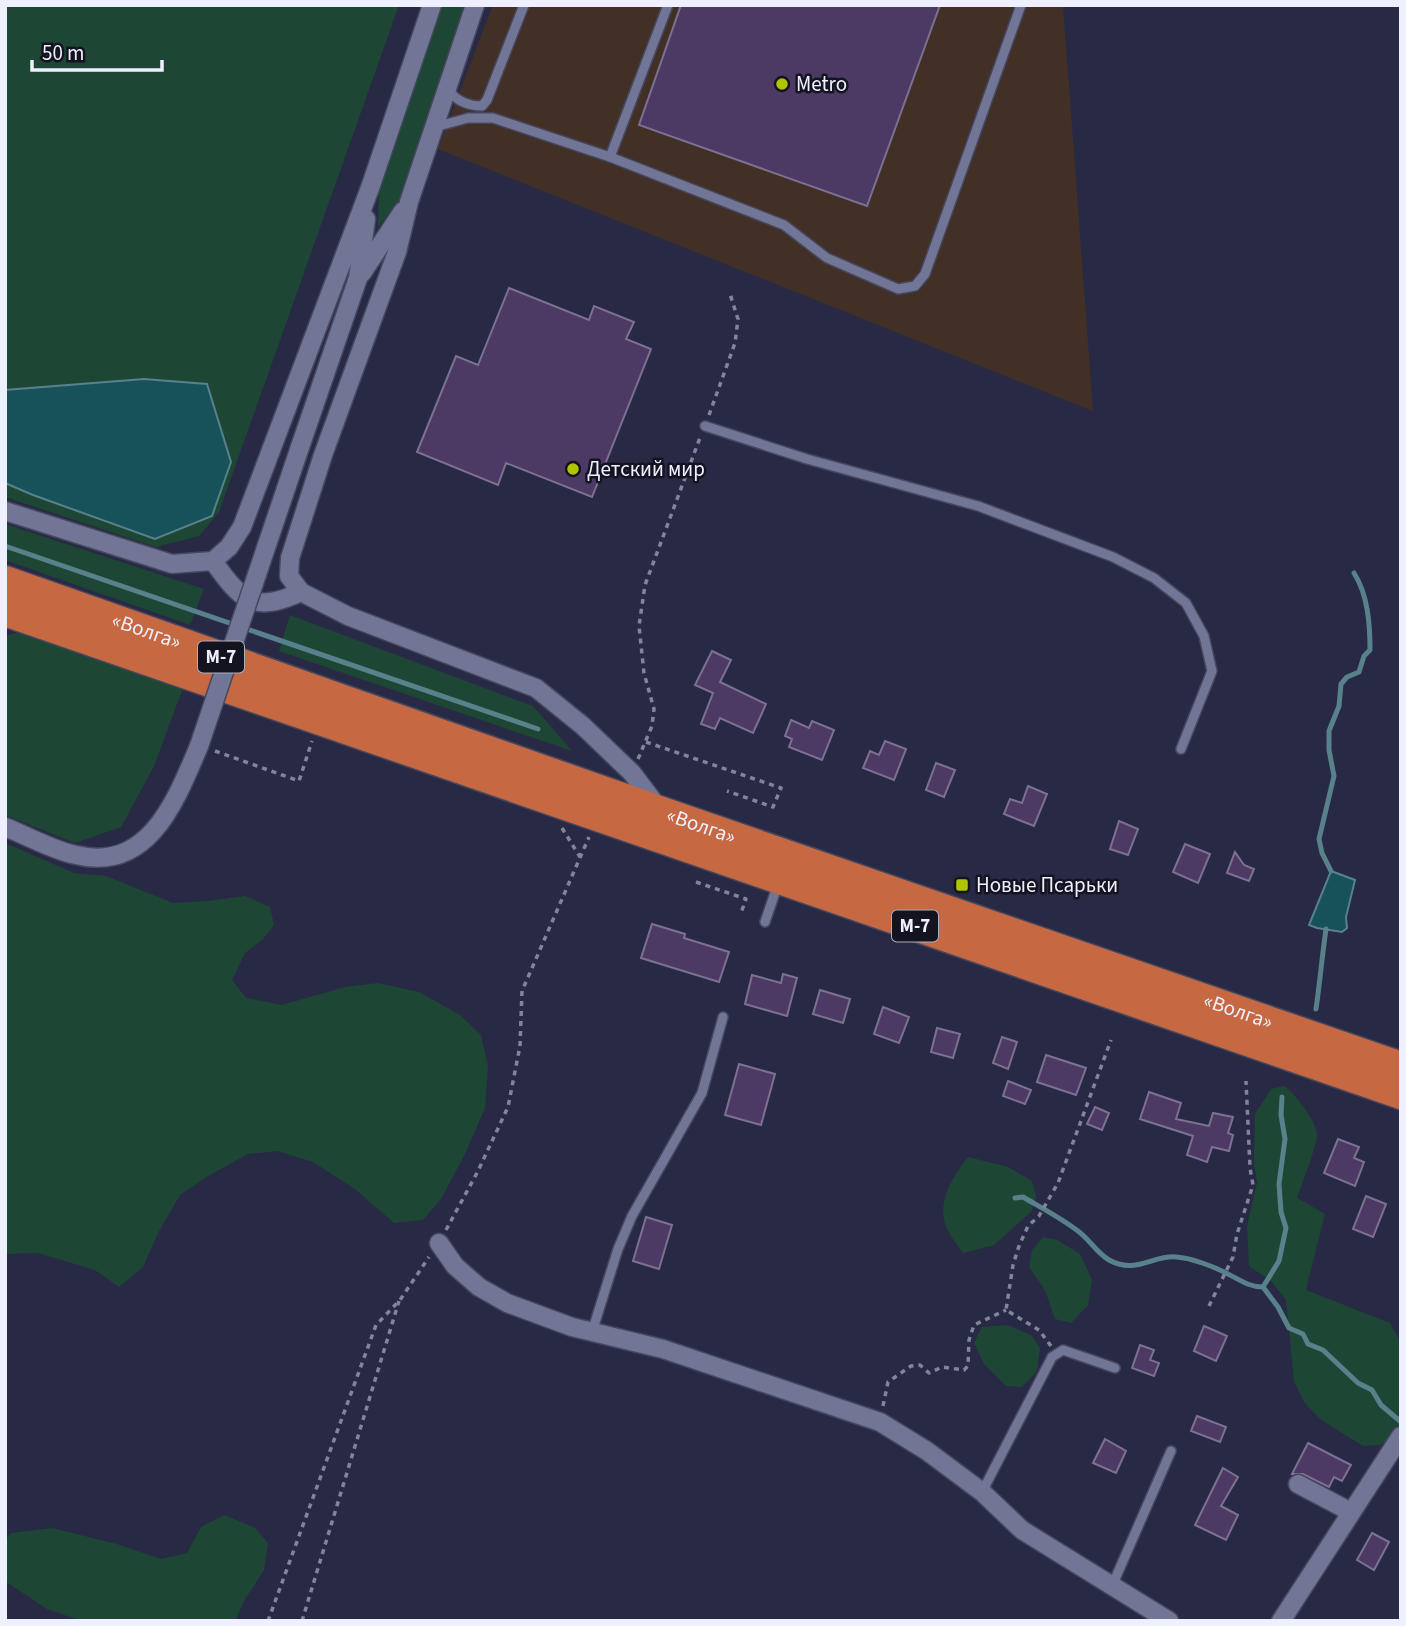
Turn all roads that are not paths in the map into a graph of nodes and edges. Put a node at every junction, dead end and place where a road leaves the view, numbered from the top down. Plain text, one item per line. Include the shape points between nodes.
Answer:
1 (432, 5) edge
2 (475, 5) edge
3 (524, 5) edge
4 (667, 5) edge
5 (1021, 5) edge
6 (446, 88) junction
7 (433, 127) junction
8 (610, 157) junction
9 (370, 188) junction
10 (409, 202) junction
11 (358, 278) junction
12 (705, 426) road end
13 (5, 511) edge
14 (213, 562) junction
15 (5, 581) edge
16 (301, 592) junction
17 (13, 618) edge
18 (1181, 749) dead end
19 (662, 812) junction
20 (5, 827) edge
21 (780, 879) junction
22 (765, 922) dead end
23 (723, 1017) dead end
24 (1401, 1067) edge
25 (1401, 1094) edge
26 (439, 1242) road end
27 (592, 1332) junction
28 (1115, 1368) dead end
29 (1401, 1436) edge
30 (1171, 1451) dead end
31 (1298, 1484) dead end
32 (982, 1492) junction
33 (1351, 1512) junction
34 (1112, 1586) junction
35 (1169, 1621) edge
36 (1281, 1621) edge

1 - 9 street
2 - 6 street
3 - 6 lane via 482,106 455,99
4 - 8 lane
5 - 8 lane via 925,274 915,286 898,289 827,258 784,225
6 - 7 street
7 - 8 lane via 468,117 492,118
7 - 10 street
9 - 11 street
9 - 14 street via 242,527
10 - 11 street
10 - 16 street via 397,253 290,558 289,576
11 - 20 street, bridge via 202,747 176,799 137,846 113,858 73,855
12 - 18 lane via 978,506 1113,557 1154,578 1186,603 1204,636 1212,671
13 - 14 street via 163,562
14 - 16 street via 236,593 248,600 280,602
15 - 19 highway, «Волга» / М-7
16 - 19 street via 348,616 536,688 632,773
17 - 21 highway, «Волга» / М-7
19 - 24 highway, «Волга» / М-7
21 - 22 lane
21 - 25 highway, «Волга» / М-7
23 - 27 lane via 702,1093 632,1216
26 - 27 street via 455,1266 488,1293
27 - 32 street via 663,1349 880,1422
28 - 32 lane via 1063,1350 1052,1357
29 - 33 street
30 - 34 lane
31 - 33 street
32 - 34 street via 1022,1530
33 - 36 street
34 - 35 street

